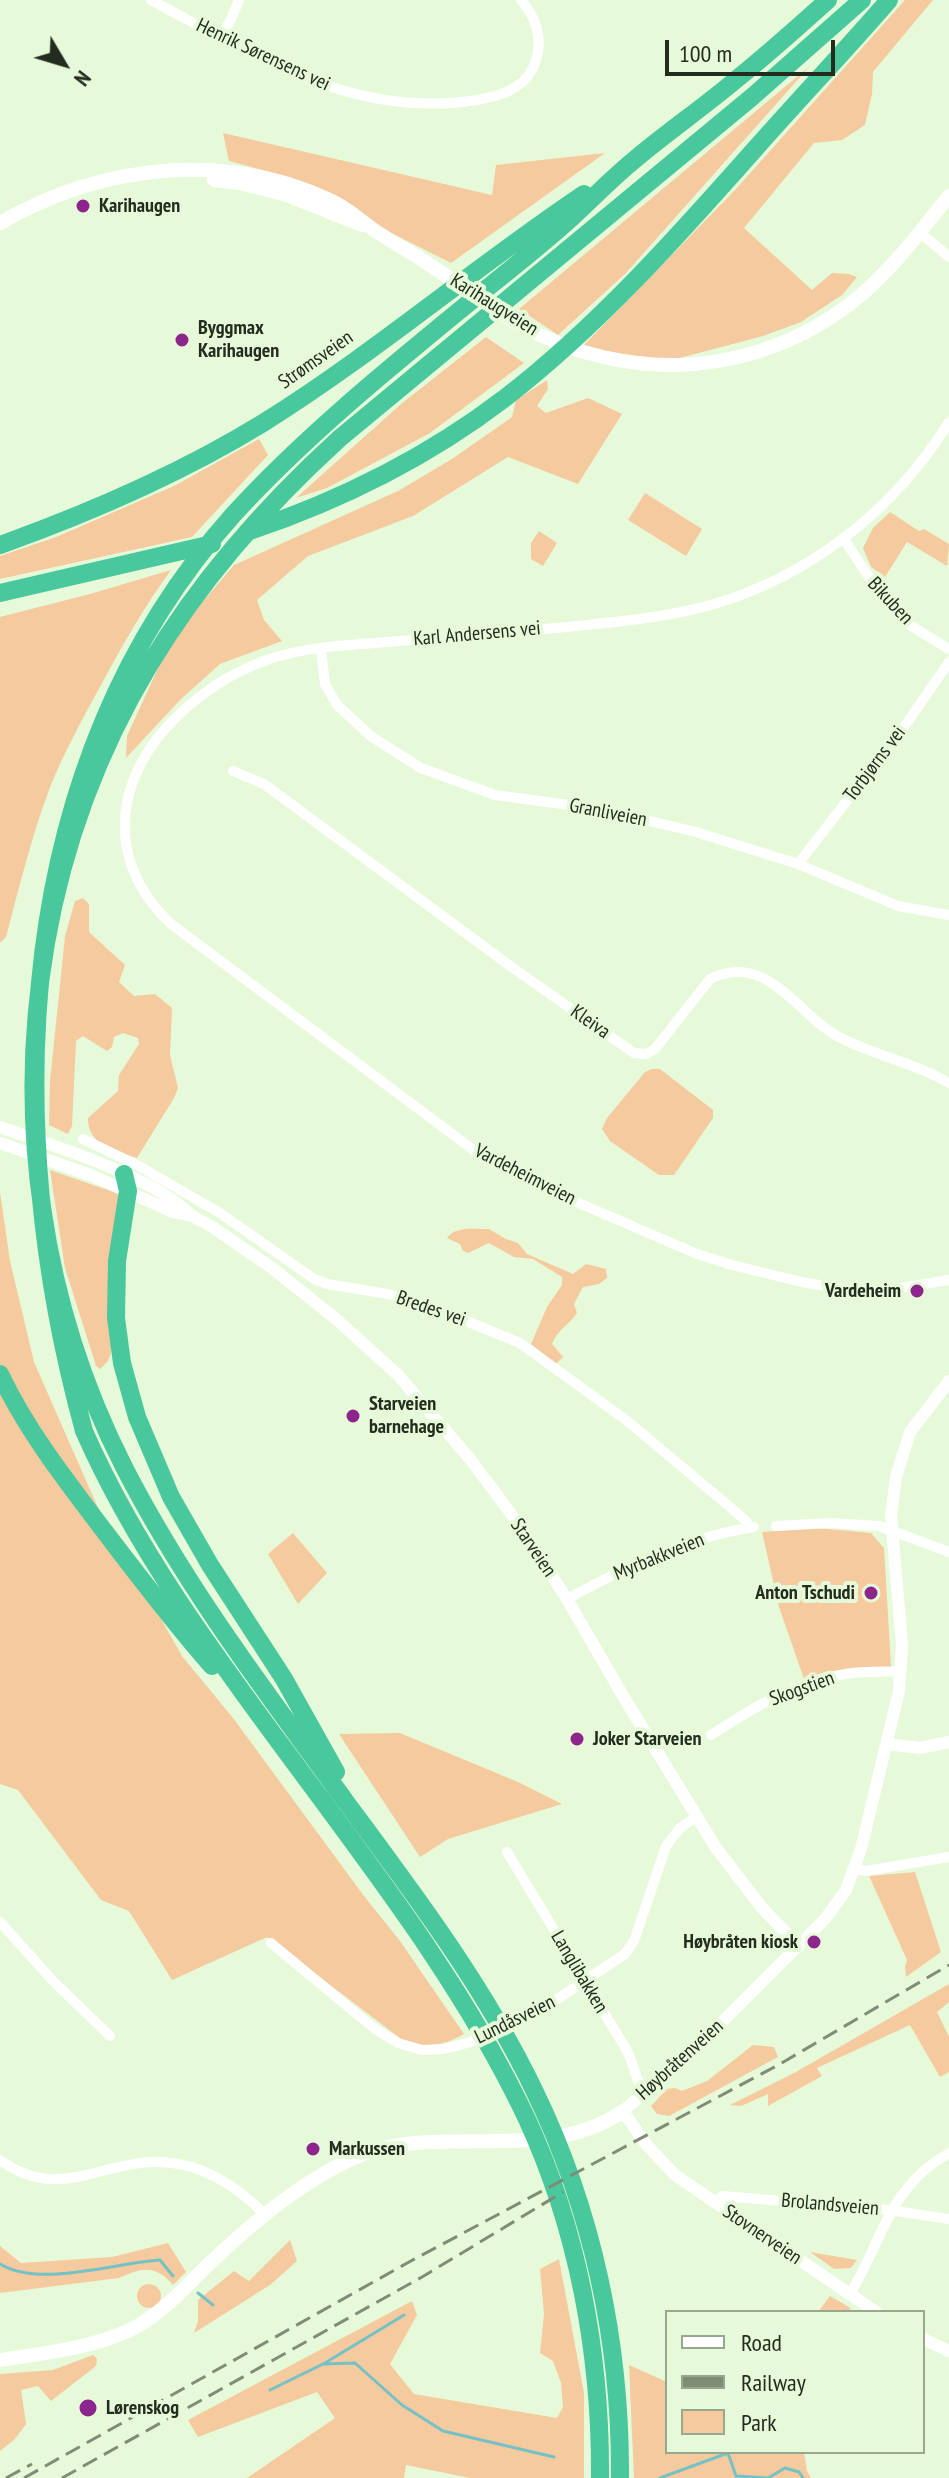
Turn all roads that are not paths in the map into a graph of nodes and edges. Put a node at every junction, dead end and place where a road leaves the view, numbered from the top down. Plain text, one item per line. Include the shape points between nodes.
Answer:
1 (151, 0) edge
2 (239, 0) edge
3 (521, 0) edge
4 (828, 0) edge
5 (862, 0) edge
6 (889, 0) edge
7 (221, 36) junction
8 (629, 164) junction
9 (949, 196) edge
10 (0, 223) edge
11 (370, 227) junction
12 (919, 232) junction
13 (0, 234) edge
14 (949, 257) edge
15 (949, 422) edge
16 (844, 539) junction
17 (0, 545) edge
18 (0, 593) edge
19 (321, 649) junction
20 (949, 649) edge
21 (949, 662) edge
22 (233, 771) dead end
23 (798, 864) junction
24 (39, 874) dead end
25 (949, 915) edge
26 (163, 916) joint
27 (949, 1083) edge
28 (12, 1109) dead end
29 (0, 1127) edge
30 (83, 1139) dead end
31 (0, 1143) edge
32 (16, 1169) dead end
33 (126, 1182) junction
34 (33, 1273) dead end
35 (949, 1280) edge
36 (0, 1374) edge
37 (949, 1381) edge
38 (776, 1526) dead end
39 (752, 1528) joint
40 (891, 1529) junction
41 (949, 1552) edge
42 (567, 1599) junction
43 (901, 1671) junction
44 (711, 1735) dead end
45 (279, 1742) junction
46 (949, 1742) edge
47 (887, 1744) junction
48 (696, 1817) junction
49 (365, 1828) junction
50 (507, 1852) dead end
51 (949, 1857) edge
52 (855, 1869) junction
53 (0, 1922) edge
54 (271, 1943) dead end
55 (799, 1946) junction
56 (586, 1982) junction
57 (110, 2036) dead end
58 (645, 2094) junction
59 (623, 2111) junction
60 (949, 2153) edge
61 (0, 2160) edge
62 (714, 2203) junction
63 (891, 2210) junction
64 (266, 2216) junction
65 (949, 2219) edge
66 (850, 2294) junction
67 (873, 2310) edge
68 (925, 2340) edge
69 (949, 2351) edge
70 (0, 2360) edge
71 (600, 2478) edge
72 (620, 2478) edge

1 - 7 street, Henrik Sørensens vei
2 - 7 street
3 - 7 street, Henrik Sørensens vei via 537,25 539,45 530,73 514,89 469,101 412,103 338,91
4 - 8 highway
5 - 49 highway via 781,74 458,339 285,489 169,631 95,773 73,835 40,979 34,1109 39,1188 55,1281 74,1348 103,1423 163,1536
6 - 18 highway via 599,316 480,416 371,482 305,511 212,543
8 - 17 highway, Strømsveien via 326,381 226,445 135,492
8 - 24 highway via 316,433 218,533 132,653 94,725
9 - 12 main road, Karihaugveien
10 - 11 main road, Karihaugveien via 46,199 101,180 191,170 292,185 347,208
11 - 12 main road, Karihaugveien via 537,333 615,360 670,365 730,359 807,332 862,294
11 - 13 main road, Karihaugveien via 287,195 240,183 191,179 106,188 65,201
12 - 14 street
15 - 16 street, Karl Andersens vei via 897,491
16 - 19 street, Karl Andersens vei via 767,584 683,613
16 - 20 street, Bikuben via 886,603
19 - 23 street, Granliveien via 325,684 337,705 372,737 421,768 495,795 621,813
19 - 26 street, Karl Andersens vei via 263,661 212,687 178,716 142,764 129,797 126,844 136,878
21 - 23 street, Torbjørns vei
22 - 27 street, Kleiva via 264,784 634,1053 655,1049 710,979 736,972 777,986 838,1037
23 - 25 street, Granliveien via 898,906
26 - 35 street, Vardeheimveien via 467,1145 529,1181 697,1254 782,1277 868,1291
28 - 32 highway
29 - 33 street, Starveien
30 - 39 street, Bredes vei via 220,1213 314,1279 432,1307 520,1343 626,1420
31 - 33 street, Starveien via 93,1176
33 - 42 street, Starveien via 173,1212 211,1226 272,1268 398,1375 470,1459
33 - 49 highway via 116,1318 137,1417 171,1497 284,1679
34 - 45 highway via 69,1395 123,1510 182,1606
36 - 45 highway via 88,1510 186,1638
37 - 40 street, Høybråtenveien via 907,1441
38 - 40 street via 830,1523
39 - 42 street, Myrbakkveien via 663,1552
40 - 41 street
40 - 43 street, Høybråtenveien
42 - 48 street, Starveien
43 - 44 street, Skogstien via 845,1674 803,1685 767,1700
43 - 47 street, Høybråtenveien
45 - 71 highway via 428,1949 527,2119 570,2238 591,2340
46 - 47 street via 920,1748
47 - 52 street, Høybråtenveien
48 - 55 street, Starveien via 736,1876
48 - 56 street, Lundåsveien via 666,1846 630,1948
49 - 72 highway via 474,1983 512,2047 570,2175 611,2338
50 - 56 street, Langlibakken
51 - 52 street
52 - 55 street, Høybråtenveien via 833,1910
53 - 57 street
54 - 56 street, Lundåsveien via 382,2034 422,2050 457,2047 481,2038
55 - 58 street, Høybråtenveien
56 - 58 street, Langlibakken via 635,2064
58 - 59 street, Høybråtenveien
59 - 62 street, Stovnerveien via 653,2153
59 - 64 main road, Høybråtenveien via 573,2134 539,2140 382,2148 328,2172
60 - 63 street via 916,2177
61 - 64 street via 31,2176 60,2180 150,2162 175,2164 223,2180
62 - 63 street, Brolandsveien via 722,2196
62 - 66 street, Stovnerveien
63 - 65 street, Brolandsveien
63 - 66 street
64 - 70 main road, Høybråtenveien via 159,2311 124,2333
66 - 67 street, Stovnerveien
68 - 69 street

